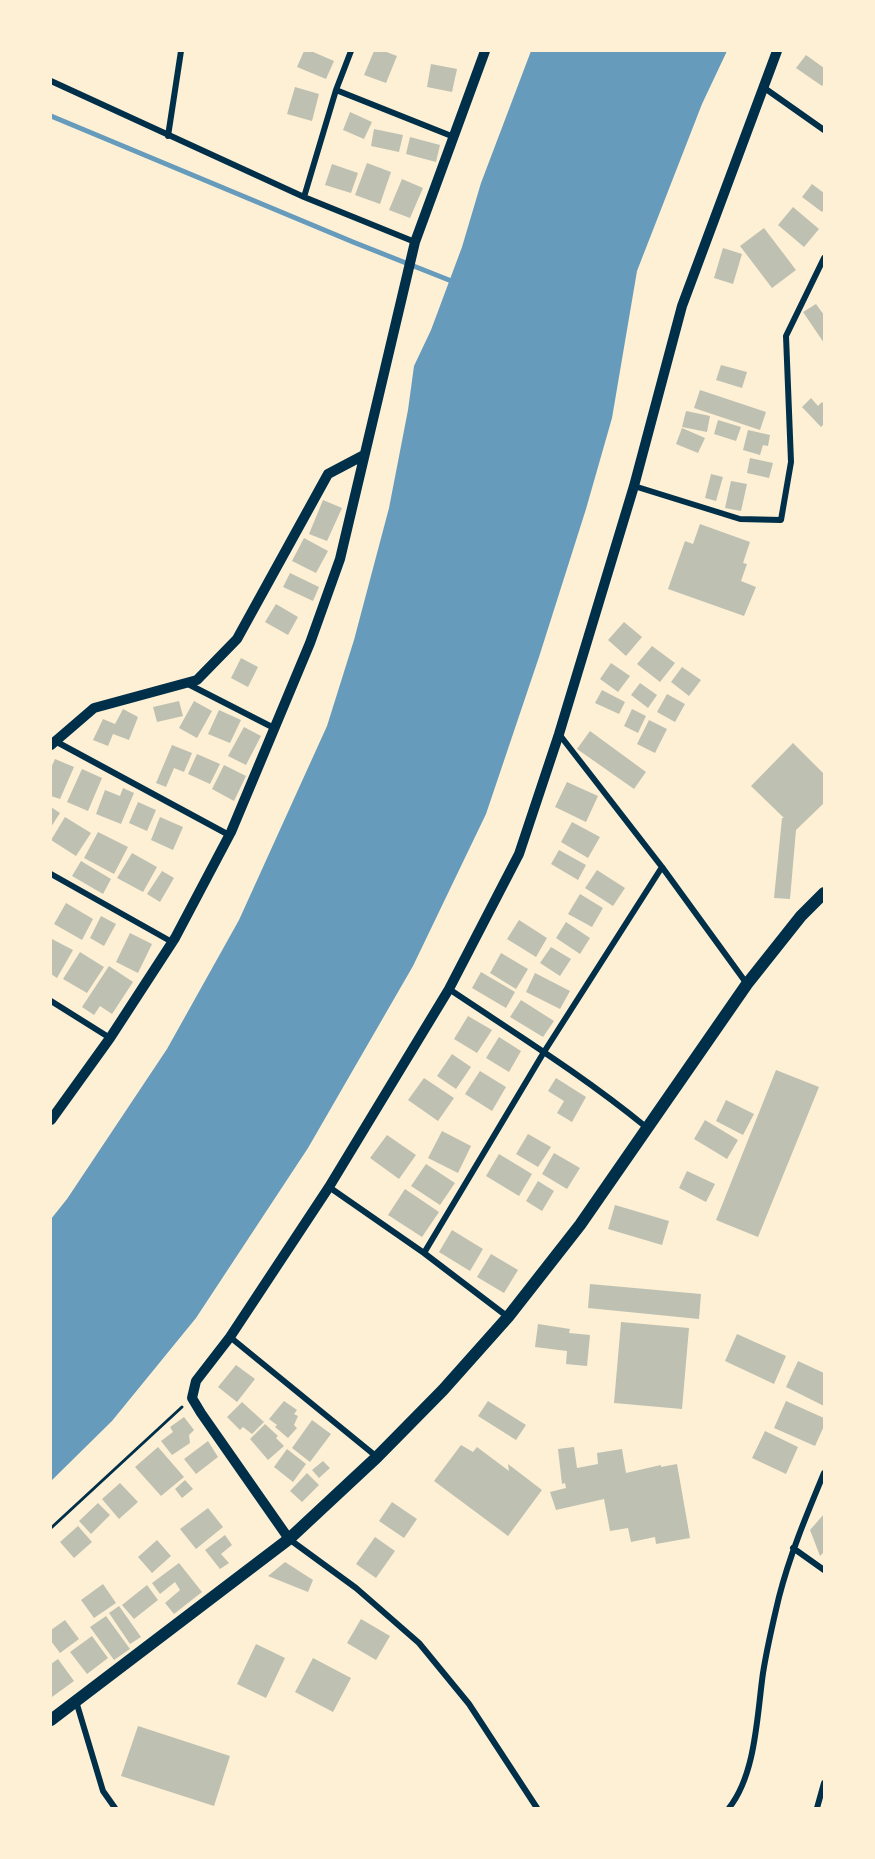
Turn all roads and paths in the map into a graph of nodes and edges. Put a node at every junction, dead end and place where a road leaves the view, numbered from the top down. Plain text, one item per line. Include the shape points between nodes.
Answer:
1 (181, 51) edge
2 (351, 51) edge
3 (485, 51) edge
4 (777, 51) edge
5 (51, 81) edge
6 (763, 87) junction
7 (336, 90) junction
8 (824, 129) edge
9 (168, 136) junction
10 (454, 137) junction
11 (304, 197) junction
12 (415, 242) junction
13 (824, 258) edge
14 (364, 455) junction
15 (634, 486) junction
16 (185, 683) junction
17 (274, 728) junction
18 (559, 734) junction
19 (53, 743) edge
20 (230, 835) junction
21 (662, 867) junction
22 (51, 874) edge
23 (824, 892) edge
24 (172, 942) junction
25 (747, 984) junction
26 (449, 989) junction
27 (51, 1001) edge
28 (110, 1038) junction
29 (544, 1052) junction
30 (51, 1120) edge
31 (646, 1127) junction
32 (329, 1187) junction
33 (424, 1253) junction
34 (508, 1317) junction
35 (230, 1336) junction
36 (192, 1398) junction
37 (377, 1457) junction
38 (824, 1473) edge
39 (51, 1528) edge
40 (289, 1539) junction
41 (793, 1548) junction
42 (824, 1570) edge
43 (76, 1701) junction
44 (51, 1720) edge
45 (824, 1783) edge
46 (115, 1808) edge
47 (537, 1808) edge
48 (729, 1808) edge
49 (817, 1808) edge

1 - 9 street
2 - 7 street
3 - 10 street
4 - 6 street
5 - 9 street
6 - 8 street
6 - 15 street via 682,306
7 - 10 street
7 - 11 street
9 - 11 street
10 - 12 street
11 - 12 street
12 - 14 street
13 - 15 street via 786,336 791,462 781,520 740,519
14 - 16 street via 328,474 237,639 197,680
14 - 17 street via 340,559
15 - 18 street
16 - 17 street
16 - 19 street via 94,708
17 - 20 street
18 - 21 street
18 - 26 street via 519,854
19 - 20 street
20 - 24 street
21 - 25 street
21 - 29 street
22 - 24 street
23 - 25 main road
24 - 28 street
25 - 31 main road
26 - 29 street
26 - 32 street
27 - 28 street
28 - 30 street
29 - 31 street
29 - 33 street
31 - 34 main road via 580,1225
32 - 33 street
32 - 35 street
33 - 34 street
34 - 37 main road
35 - 36 street via 196,1381
35 - 37 street
36 - 39 path
36 - 40 street
37 - 40 main road
38 - 41 street
40 - 43 main road
40 - 47 street via 356,1588 419,1643 469,1704
41 - 42 street
41 - 48 street via 765,1665 750,1764
43 - 44 main road
43 - 46 street via 103,1791
45 - 49 street

